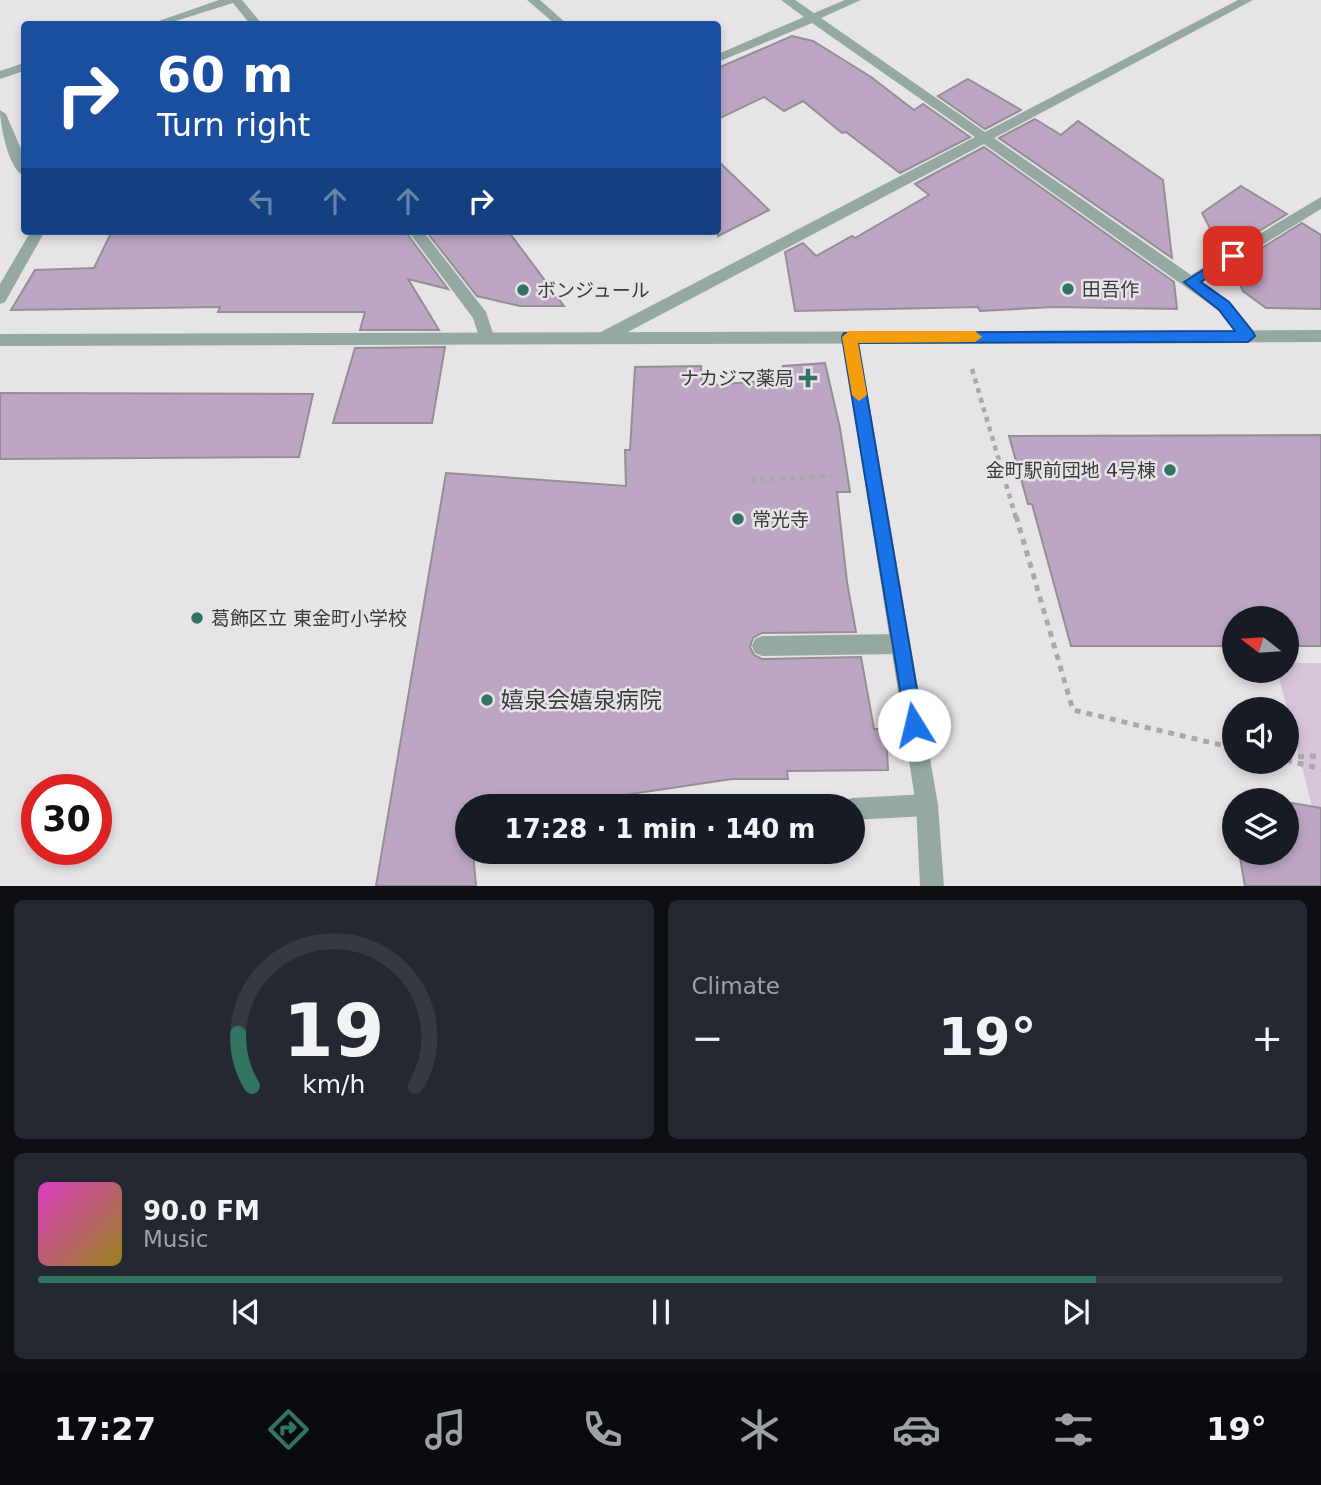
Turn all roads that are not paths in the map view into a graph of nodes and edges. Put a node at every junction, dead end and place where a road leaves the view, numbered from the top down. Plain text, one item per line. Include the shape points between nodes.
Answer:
1 (234, 0) edge
2 (533, 0) edge
3 (787, 0) edge
4 (855, 0) edge
5 (1247, 0) edge
6 (812, 18) junction
7 (166, 21) edge
8 (253, 21) edge
9 (558, 21) edge
10 (721, 57) edge
11 (21, 68) edge
12 (0, 75) edge
13 (0, 114) edge
14 (984, 138) junction
15 (21, 164) edge
16 (1321, 202) edge
17 (36, 235) edge
18 (418, 235) edge
19 (1191, 282) junction
20 (0, 298) edge
21 (1248, 336) junction
22 (1321, 336) edge
23 (849, 337) junction
24 (488, 339) junction
25 (601, 339) junction
26 (0, 340) edge
27 (901, 644) junction
28 (762, 646) dead end
29 (927, 806) junction
30 (865, 808) edge
31 (932, 886) edge

1 - 7 street
1 - 8 street
2 - 9 street
3 - 6 street
4 - 6 street
5 - 14 street
6 - 10 street
6 - 14 street
11 - 12 street
13 - 15 street
14 - 19 street
14 - 25 street
16 - 19 street
17 - 20 street
18 - 24 street via 480,316
19 - 21 street via 1224,306
21 - 22 street
21 - 23 street
23 - 25 street
23 - 27 street
24 - 25 street
24 - 26 street
27 - 28 street
27 - 29 street
29 - 30 street
29 - 31 street

